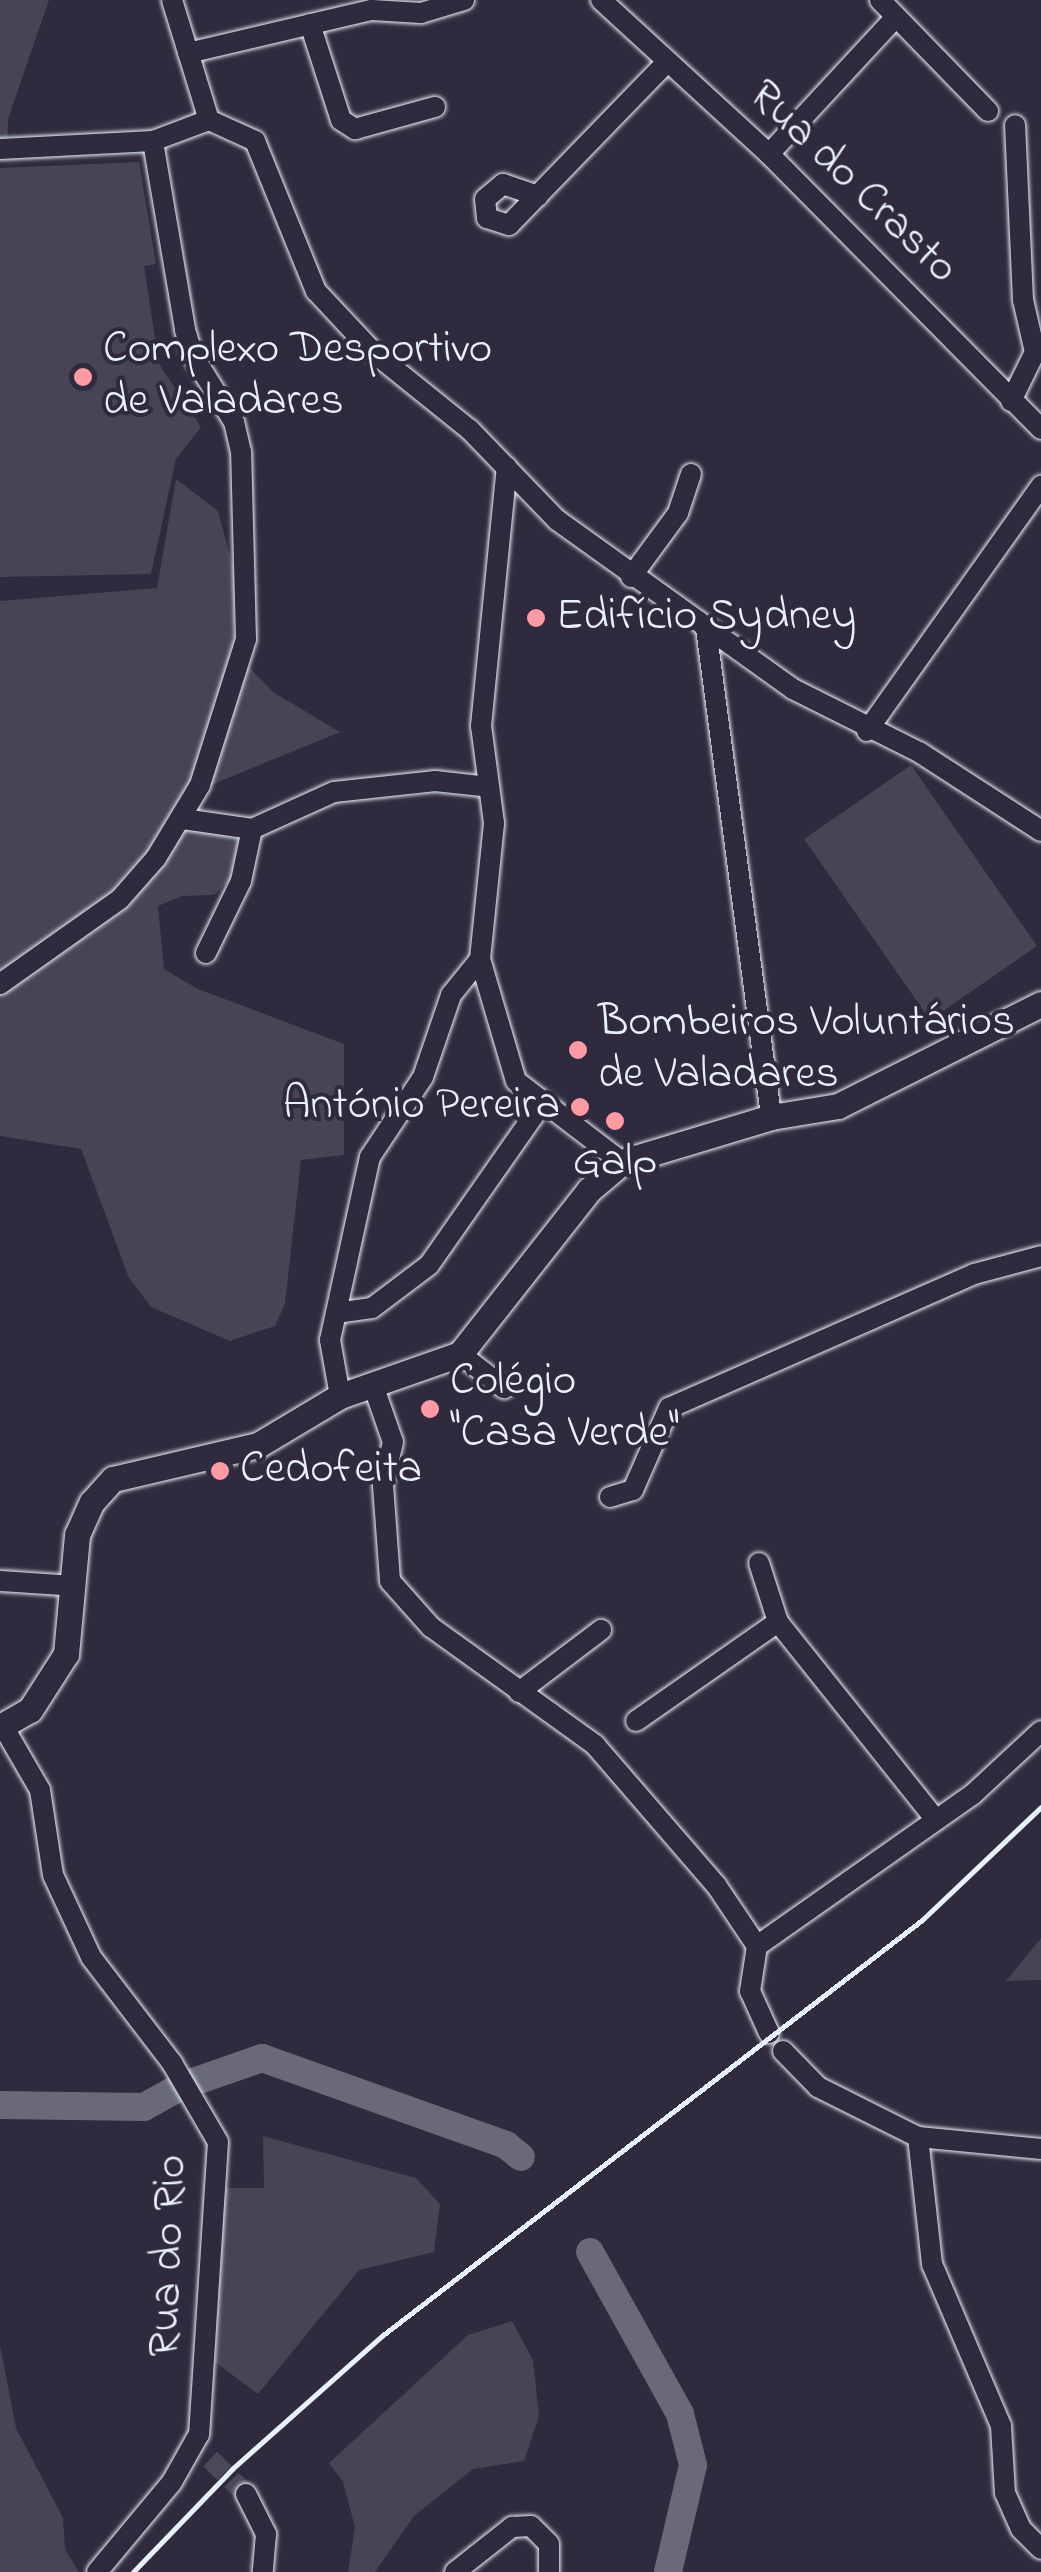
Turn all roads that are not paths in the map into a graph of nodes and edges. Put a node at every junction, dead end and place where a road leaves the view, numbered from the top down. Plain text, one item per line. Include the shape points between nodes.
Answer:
1 (172, 0) edge
2 (464, 0) edge
3 (601, 0) edge
4 (880, 0) edge
5 (895, 18) junction
6 (310, 24) junction
7 (188, 53) junction
8 (667, 62) junction
9 (435, 108) dead end
10 (988, 110) dead end
11 (209, 120) junction
12 (1015, 124) dead end
13 (153, 141) junction
14 (0, 149) edge
15 (768, 154) junction
16 (538, 196) dead end
17 (1011, 401) junction
18 (1041, 429) edge
19 (508, 468) junction
20 (691, 474) dead end
21 (1041, 486) edge
22 (631, 577) junction
23 (706, 628) junction
24 (868, 731) junction
25 (489, 788) junction
26 (182, 819) junction
27 (252, 829) junction
28 (1041, 831) edge
29 (206, 953) dead end
30 (480, 959) junction
31 (0, 984) edge
32 (1041, 1004) edge
33 (542, 1105) junction
34 (771, 1117) junction
35 (622, 1162) junction
36 (1041, 1256) edge
37 (336, 1312) junction
38 (460, 1354) junction
39 (372, 1386) junction
40 (504, 1388) dead end
41 (340, 1396) junction
42 (610, 1497) dead end
43 (759, 1563) dead end
44 (0, 1581) edge
45 (75, 1586) junction
46 (778, 1622) junction
47 (601, 1630) dead end
48 (519, 1692) junction
49 (636, 1721) dead end
50 (2, 1726) edge
51 (1041, 1731) edge
52 (936, 1820) junction
53 (756, 1946) junction
54 (768, 2033) dead end
55 (783, 2051) dead end
56 (918, 2137) junction
57 (1041, 2149) edge
58 (246, 2494) tunnel mouth
59 (1041, 2549) edge
60 (97, 2572) edge
61 (264, 2572) edge
62 (455, 2572) edge
63 (550, 2572) edge

1 - 7 street
2 - 6 street via 421,12 372,10
3 - 8 street, Rua do Crasto
4 - 5 street
5 - 10 street
5 - 15 street
6 - 7 street
6 - 9 street via 340,120 354,129
7 - 11 street
8 - 15 street, Rua do Crasto
8 - 16 street
11 - 13 street
11 - 19 street via 255,141 316,291 373,352
12 - 17 street via 1023,300 1035,352
13 - 14 street
13 - 26 street via 185,329 193,356 234,422 241,452 246,639 237,680
15 - 17 street, Rua do Crasto
17 - 18 street, Rua do Crasto
19 - 22 street via 557,520
19 - 25 street via 481,726
20 - 22 street via 678,513
21 - 24 street
22 - 23 street
23 - 24 street via 792,690
23 - 34 street
24 - 28 street via 920,752
25 - 27 street via 436,782 334,792
25 - 30 street via 490,903
26 - 27 street
26 - 31 street via 120,899
27 - 29 street via 241,881
30 - 33 street via 516,1081
30 - 37 street via 451,994 423,1078 370,1157
32 - 34 main road via 838,1106
33 - 35 street
33 - 37 street via 429,1265 372,1308
34 - 35 main road
35 - 38 main road via 589,1190
36 - 42 street via 974,1274 670,1408 634,1490
37 - 41 street via 330,1340
38 - 39 main road
38 - 40 street
39 - 41 main road
39 - 48 street via 392,1442 382,1485 390,1582 431,1627
41 - 45 main road via 258,1445 114,1480 92,1502 77,1535
43 - 46 street
44 - 45 street
45 - 50 main road via 66,1654 54,1680 30,1710
46 - 49 street
46 - 52 street
47 - 48 street
48 - 53 street via 595,1745 716,1885
50 - 60 street, Rua do Rio via 40,1790 53,1875 91,1957 182,2077 218,2142 203,2451
51 - 52 street
52 - 53 street
53 - 54 street via 750,1991
55 - 56 street via 818,2087
56 - 57 street
56 - 59 street via 932,2264 1001,2426 1004,2493 1021,2529
58 - 61 street via 266,2534
62 - 63 street via 512,2528 531,2526 549,2544

